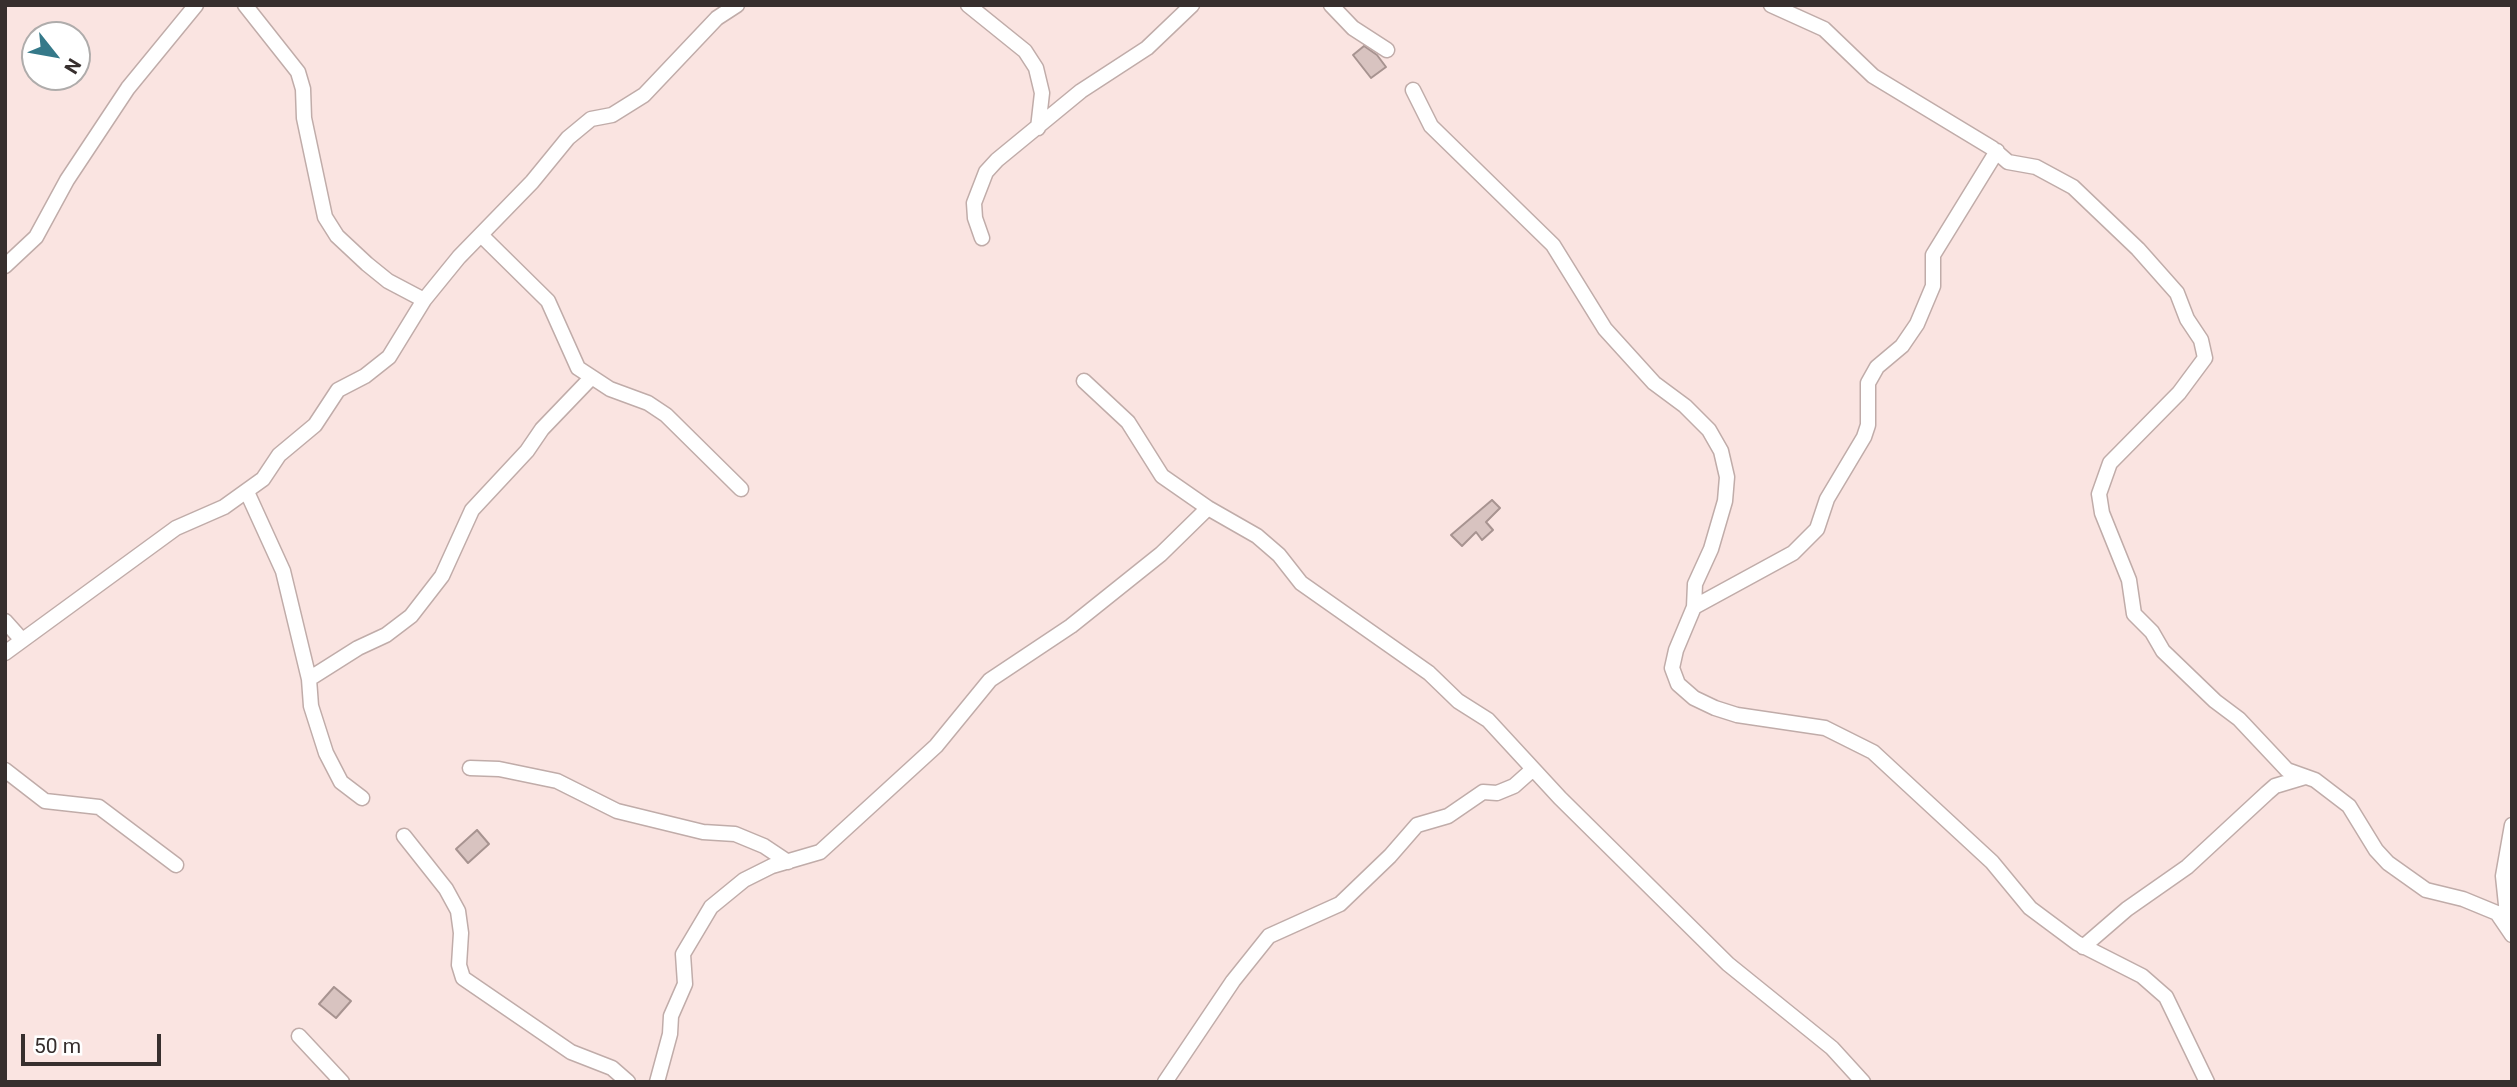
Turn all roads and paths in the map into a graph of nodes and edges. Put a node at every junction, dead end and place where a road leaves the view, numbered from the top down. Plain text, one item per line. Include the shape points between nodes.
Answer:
1 (196, 5) edge
2 (245, 5) edge
3 (737, 5) edge
4 (968, 5) edge
5 (1192, 5) edge
6 (1331, 5) edge
7 (1771, 5) edge
8 (1387, 50) dead end
9 (1413, 90) dead end
10 (1038, 128) junction
11 (1997, 151) junction
12 (482, 236) junction
13 (982, 237) dead end
14 (5, 266) edge
15 (424, 300) junction
16 (590, 379) junction
17 (1084, 381) dead end
18 (741, 489) dead end
19 (247, 492) junction
20 (1208, 508) junction
21 (1694, 607) junction
22 (5, 621) edge
23 (22, 640) junction
24 (5, 653) edge
25 (309, 678) junction
26 (470, 768) dead end
27 (5, 770) edge
28 (1532, 770) junction
29 (2306, 777) junction
30 (362, 798) dead end
31 (2512, 825) edge
32 (404, 836) dead end
33 (788, 862) junction
34 (176, 864) dead end
35 (2510, 931) edge
36 (2083, 947) junction
37 (299, 1036) dead end
38 (342, 1082) edge
39 (628, 1082) edge
40 (657, 1082) edge
41 (1165, 1082) edge
42 (1863, 1082) edge
43 (2207, 1082) edge

1 - 14 street via 128,88 67,180 36,237
2 - 15 street via 298,72 325,216 337,236 388,281
3 - 12 street via 717,18 644,95 612,115 591,119 568,138
4 - 10 street via 1025,51 1036,68 1041,93
5 - 10 street via 1147,48 1081,91
6 - 8 street via 1353,28
7 - 11 street via 1824,29 1873,76
9 - 21 street via 1432,126 1553,245 1605,329 1654,383 1709,430 1721,451 1727,477 1725,501 1712,549 1695,584
10 - 13 street via 986,172 974,203
11 - 21 street via 1933,255 1933,285 1917,324 1868,383 1864,437 1827,499 1817,529 1793,553
11 - 29 street via 2010,163 2036,167 2076,189 2177,293 2202,340 2205,358 2196,372 2110,463 2099,494 2102,513 2129,580 2134,614 2163,652 2239,719 2287,770
12 - 15 street
12 - 16 street via 548,301 578,368
15 - 19 street via 389,357 338,390 315,425 285,449
16 - 18 street via 666,415
16 - 25 street via 472,510 442,576 411,616
17 - 20 street via 1128,422 1162,476
19 - 23 street via 176,528
19 - 25 street via 283,571
20 - 28 street via 1257,536 1301,583 1488,720
20 - 33 street via 1161,554 1081,618 990,680 936,746 820,852
21 - 36 street via 1672,668 1678,684 1715,708 1825,728 1873,752 1992,862 2030,908
22 - 23 street
23 - 24 street
25 - 30 street via 311,706 326,753 341,782
26 - 33 street via 557,781 617,811 703,832 735,834
27 - 34 street via 45,801 99,807
28 - 41 street via 1514,786 1497,793 1483,792 1448,817 1417,825 1340,904 1269,936
28 - 42 street via 1728,964 1832,1048
29 - 35 street via 2349,806 2381,856 2413,883 2488,908
29 - 36 street via 2275,786 2187,867
31 - 35 street via 2503,876
32 - 39 street via 458,911 463,978 571,1052 612,1068
33 - 40 street via 728,890 695,931 683,954 685,984 671,1016
36 - 43 street via 2142,975 2166,997
37 - 38 street

